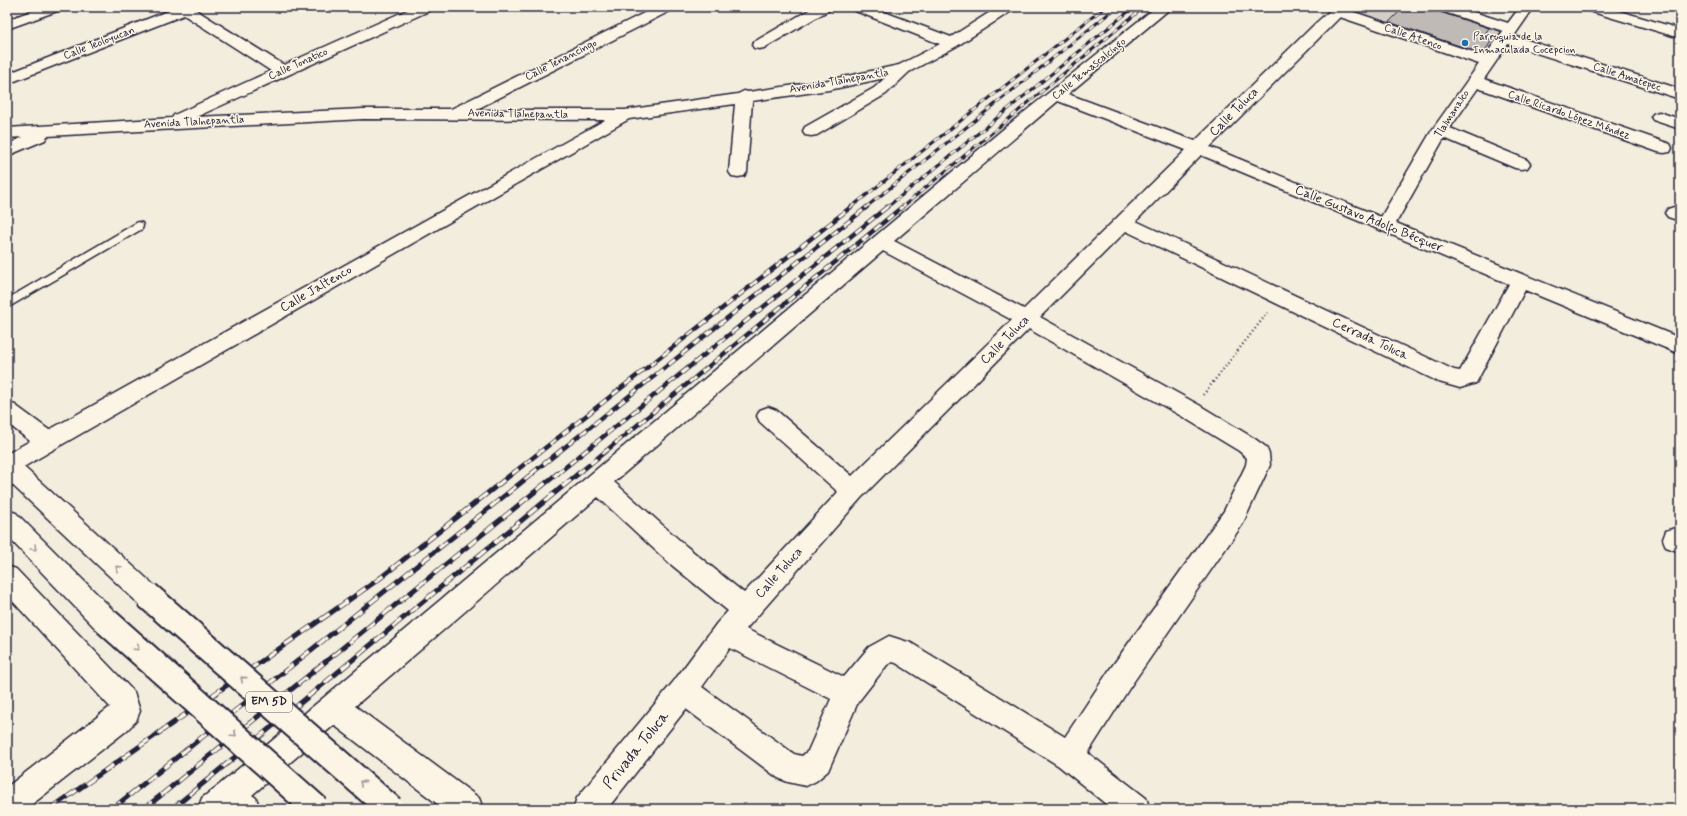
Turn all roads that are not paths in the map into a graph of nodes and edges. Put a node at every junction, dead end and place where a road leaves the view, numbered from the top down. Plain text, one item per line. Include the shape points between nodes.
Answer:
1 (55, 7) edge
2 (426, 7) edge
3 (824, 7) edge
4 (858, 7) edge
5 (1008, 7) edge
6 (1165, 7) edge
7 (1443, 7) edge
8 (1527, 7) edge
9 (1590, 7) edge
10 (188, 8) edge
11 (655, 9) edge
12 (1341, 9) edge
13 (7, 25) edge
14 (1509, 34) junction
15 (1680, 34) edge
16 (952, 43) junction
17 (759, 45) dead end
18 (1487, 62) junction
19 (904, 69) junction
20 (282, 71) junction
21 (7, 79) edge
22 (1474, 81) junction
23 (1680, 94) edge
24 (1056, 95) junction
25 (744, 96) junction
26 (454, 114) junction
27 (625, 115) junction
28 (1660, 117) dead end
29 (170, 123) junction
30 (1680, 124) edge
31 (53, 130) junction
32 (1440, 130) junction
33 (811, 131) dead end
34 (7, 133) edge
35 (1198, 148) junction
36 (1664, 148) dead end
37 (7, 150) edge
38 (1521, 164) dead end
39 (738, 172) dead end
40 (1124, 222) junction
41 (138, 226) dead end
42 (1385, 226) junction
43 (881, 242) junction
44 (1520, 281) junction
45 (7, 304) edge
46 (1027, 319) junction
47 (1680, 346) edge
48 (7, 411) edge
49 (768, 416) dead end
50 (48, 442) junction
51 (7, 466) edge
52 (598, 482) junction
53 (853, 491) junction
54 (7, 520) edge
55 (7, 577) edge
56 (745, 610) junction
57 (726, 632) junction
58 (684, 690) junction
59 (848, 693) junction
60 (333, 707) junction
61 (1069, 756) junction
62 (7, 804) edge
63 (229, 804) edge
64 (317, 809) edge
65 (392, 809) edge
66 (468, 809) edge
67 (588, 809) edge
68 (1135, 809) edge

1 - 13 main road
2 - 20 main road, Calle Tonatico
3 - 17 main road
4 - 16 main road
5 - 16 main road, Avenida Tlalnepantla
6 - 24 main road, Calle Temascalcingo
7 - 14 main road, Calle Amatepec
8 - 14 main road, Tlalmanalco
9 - 15 main road
10 - 20 main road
10 - 21 main road, Calle Teoloyucan
11 - 26 main road, Calle Tenancingo
12 - 18 main road, Calle Atenco
12 - 35 main road, Calle Toluca
14 - 18 main road, Tlalmanalco
14 - 23 main road, Calle Amatepec
16 - 19 main road, Avenida Tlalnepantla
18 - 22 main road, Tlalmanalco
19 - 25 main road, Avenida Tlalnepantla via 829,85
19 - 33 main road via 880,91
20 - 29 main road, Calle Tonatico
22 - 32 main road, Tlalmanalco
22 - 36 main road, Calle Ricardo López Méndez
24 - 35 main road, Calle Gustavo Adolfo Bécquer
24 - 43 main road, Calle Temascalcingo
25 - 27 main road, Avenida Tlalnepantla
25 - 39 main road
26 - 27 main road, Avenida Tlalnepantla
26 - 29 main road, Avenida Tlalnepantla via 363,114
27 - 50 main road, Calle Jaltenco
28 - 30 main road
29 - 31 main road, Avenida Tlalnepantla
31 - 34 main road, Avenida Tlalnepantla
31 - 37 main road
32 - 38 main road
32 - 42 main road, Tlalmanalco
35 - 40 main road, Calle Toluca
35 - 42 main road, Calle Gustavo Adolfo Bécquer
40 - 44 main road, Cerrada Toluca via 1460,380 1468,377
40 - 46 main road, Calle Toluca
41 - 45 lane
42 - 44 main road, Calle Gustavo Adolfo Bécquer
43 - 46 main road
43 - 52 main road, Calle Temascalcingo
44 - 47 main road, Calle Gustavo Adolfo Bécquer
46 - 53 main road, Calle Toluca
46 - 61 main road via 1191,411 1258,454 1258,465 1233,518 1120,678
48 - 50 main road
49 - 53 main road
50 - 51 main road, Calle Jaltenco
65 -> 51 main road, EM 5D, bridge via 147,595
52 - 56 main road via 677,554
52 - 60 main road, Calle Temascalcingo
53 - 56 main road, Calle Toluca
54 -> 64 main road, bridge via 107,622
55 - 62 main road via 124,702 126,711
56 - 57 main road, Calle Toluca
57 - 58 main road, Calle Toluca
57 - 59 main road
58 - 59 main road via 788,768 806,771 818,761
58 - 67 main road, Privada Toluca
59 - 61 main road via 878,656 889,648 902,652
60 - 63 main road, Calle Temascalcingo
60 - 66 main road
61 - 68 main road

